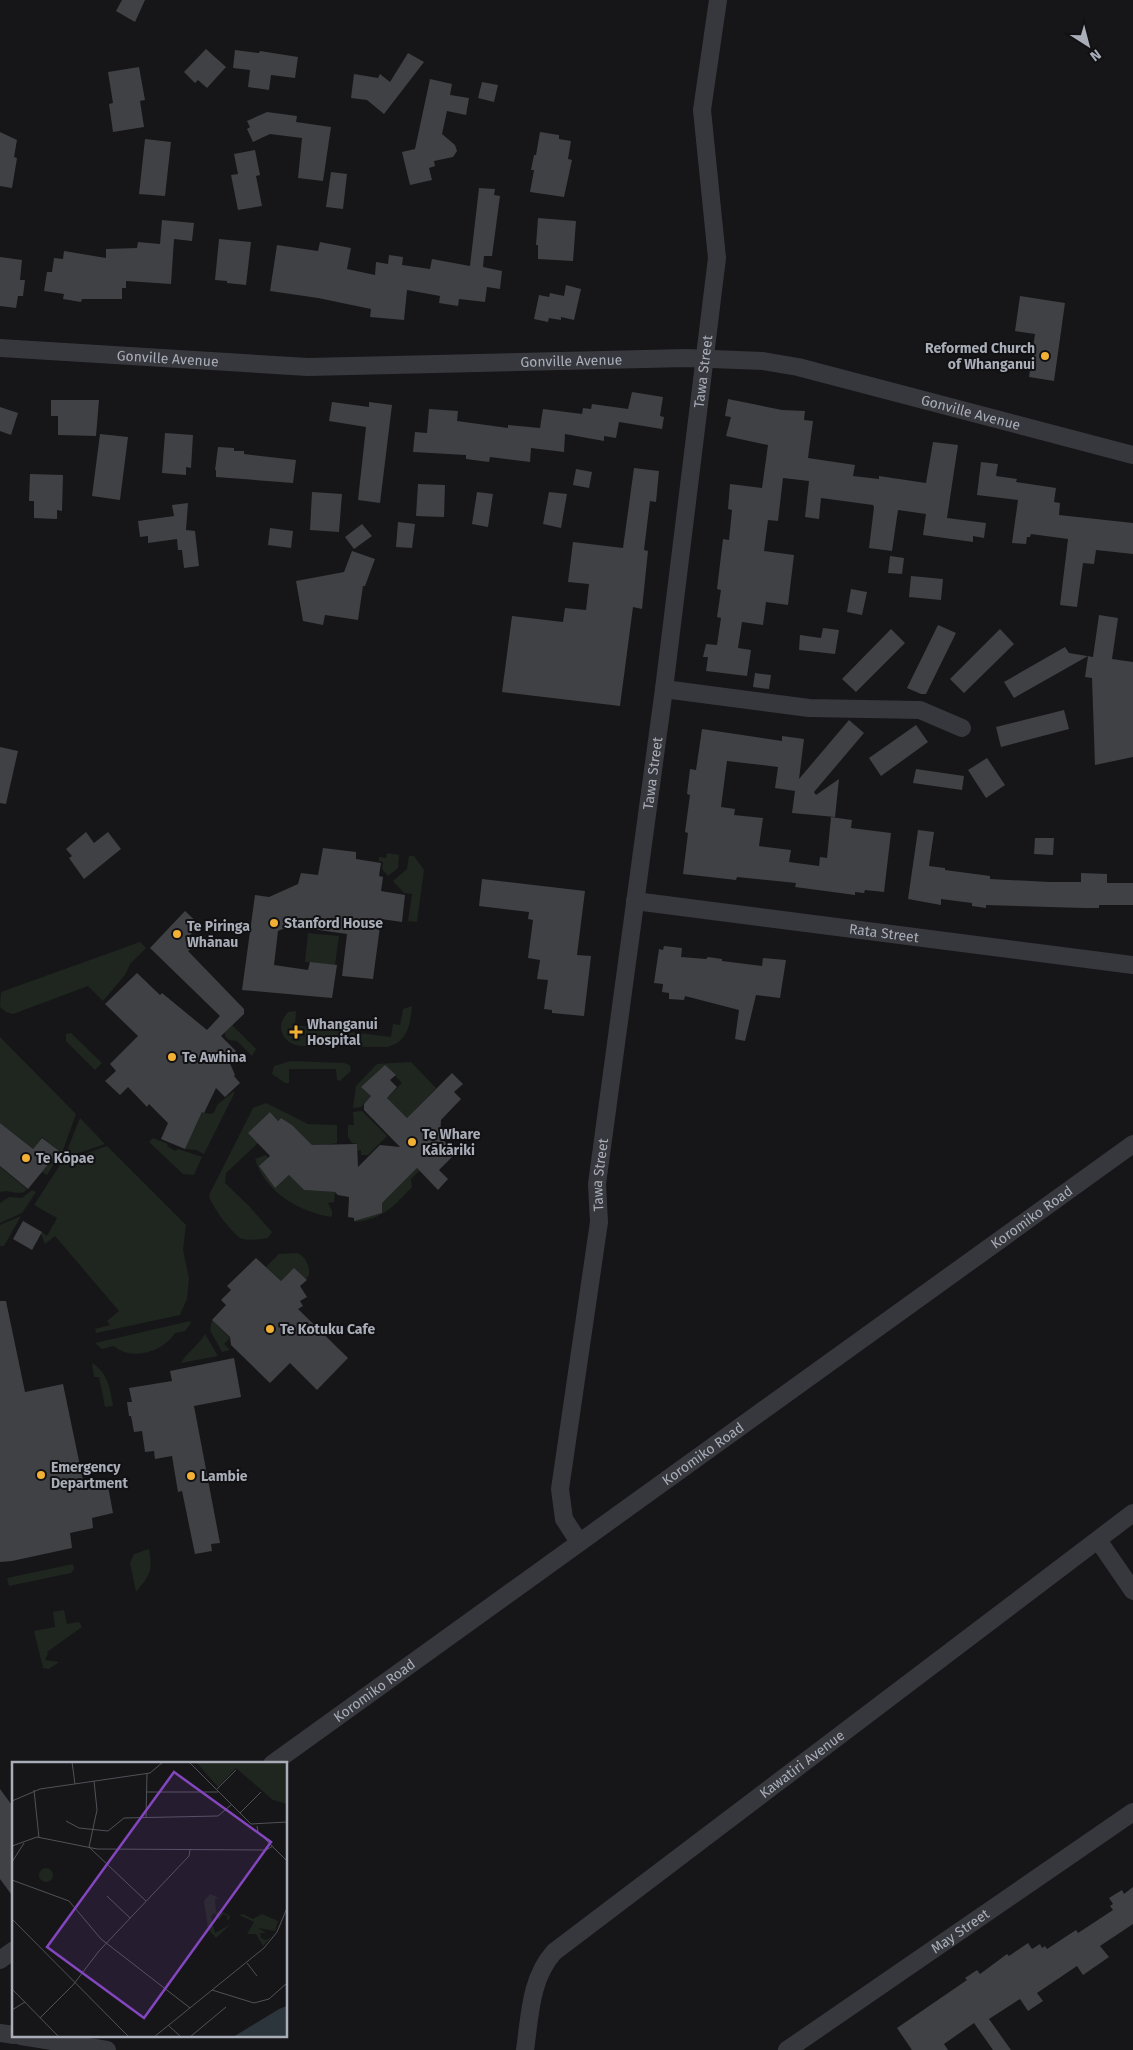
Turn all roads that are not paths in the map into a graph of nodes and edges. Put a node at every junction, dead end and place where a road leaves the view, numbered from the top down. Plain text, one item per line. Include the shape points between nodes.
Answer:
1 (718, 0) edge
2 (0, 348) edge
3 (706, 358) junction
4 (1133, 455) edge
5 (664, 689) junction
6 (962, 728) dead end
7 (635, 901) junction
8 (1133, 965) edge
9 (1133, 1144) edge
10 (1133, 1513) edge
11 (1098, 1540) junction
12 (579, 1542) junction
13 (1133, 1591) edge
14 (275, 1762) edge
15 (1133, 1812) edge
16 (12, 1951) edge
17 (0, 1960) edge
18 (33, 2038) edge
19 (107, 2050) edge
20 (525, 2050) edge
21 (787, 2050) edge

1 - 3 street, Tawa Street via 702,110 717,258
2 - 3 street, Gonville Avenue via 308,367
3 - 4 street, Gonville Avenue via 763,361 798,367
3 - 5 street, Tawa Street
5 - 6 street via 809,708 920,710
5 - 7 street, Tawa Street
7 - 8 street, Rata Street
7 - 12 street, Tawa Street via 597,1184 599,1222 560,1490 564,1519
9 - 12 street, Koromiko Road
10 - 11 street, Kawatiri Avenue
11 - 13 street
11 - 20 street, Kawatiri Avenue via 554,1952 545,1962 535,1984
12 - 14 street, Koromiko Road
15 - 21 street, May Street
16 - 17 street
18 - 19 street

